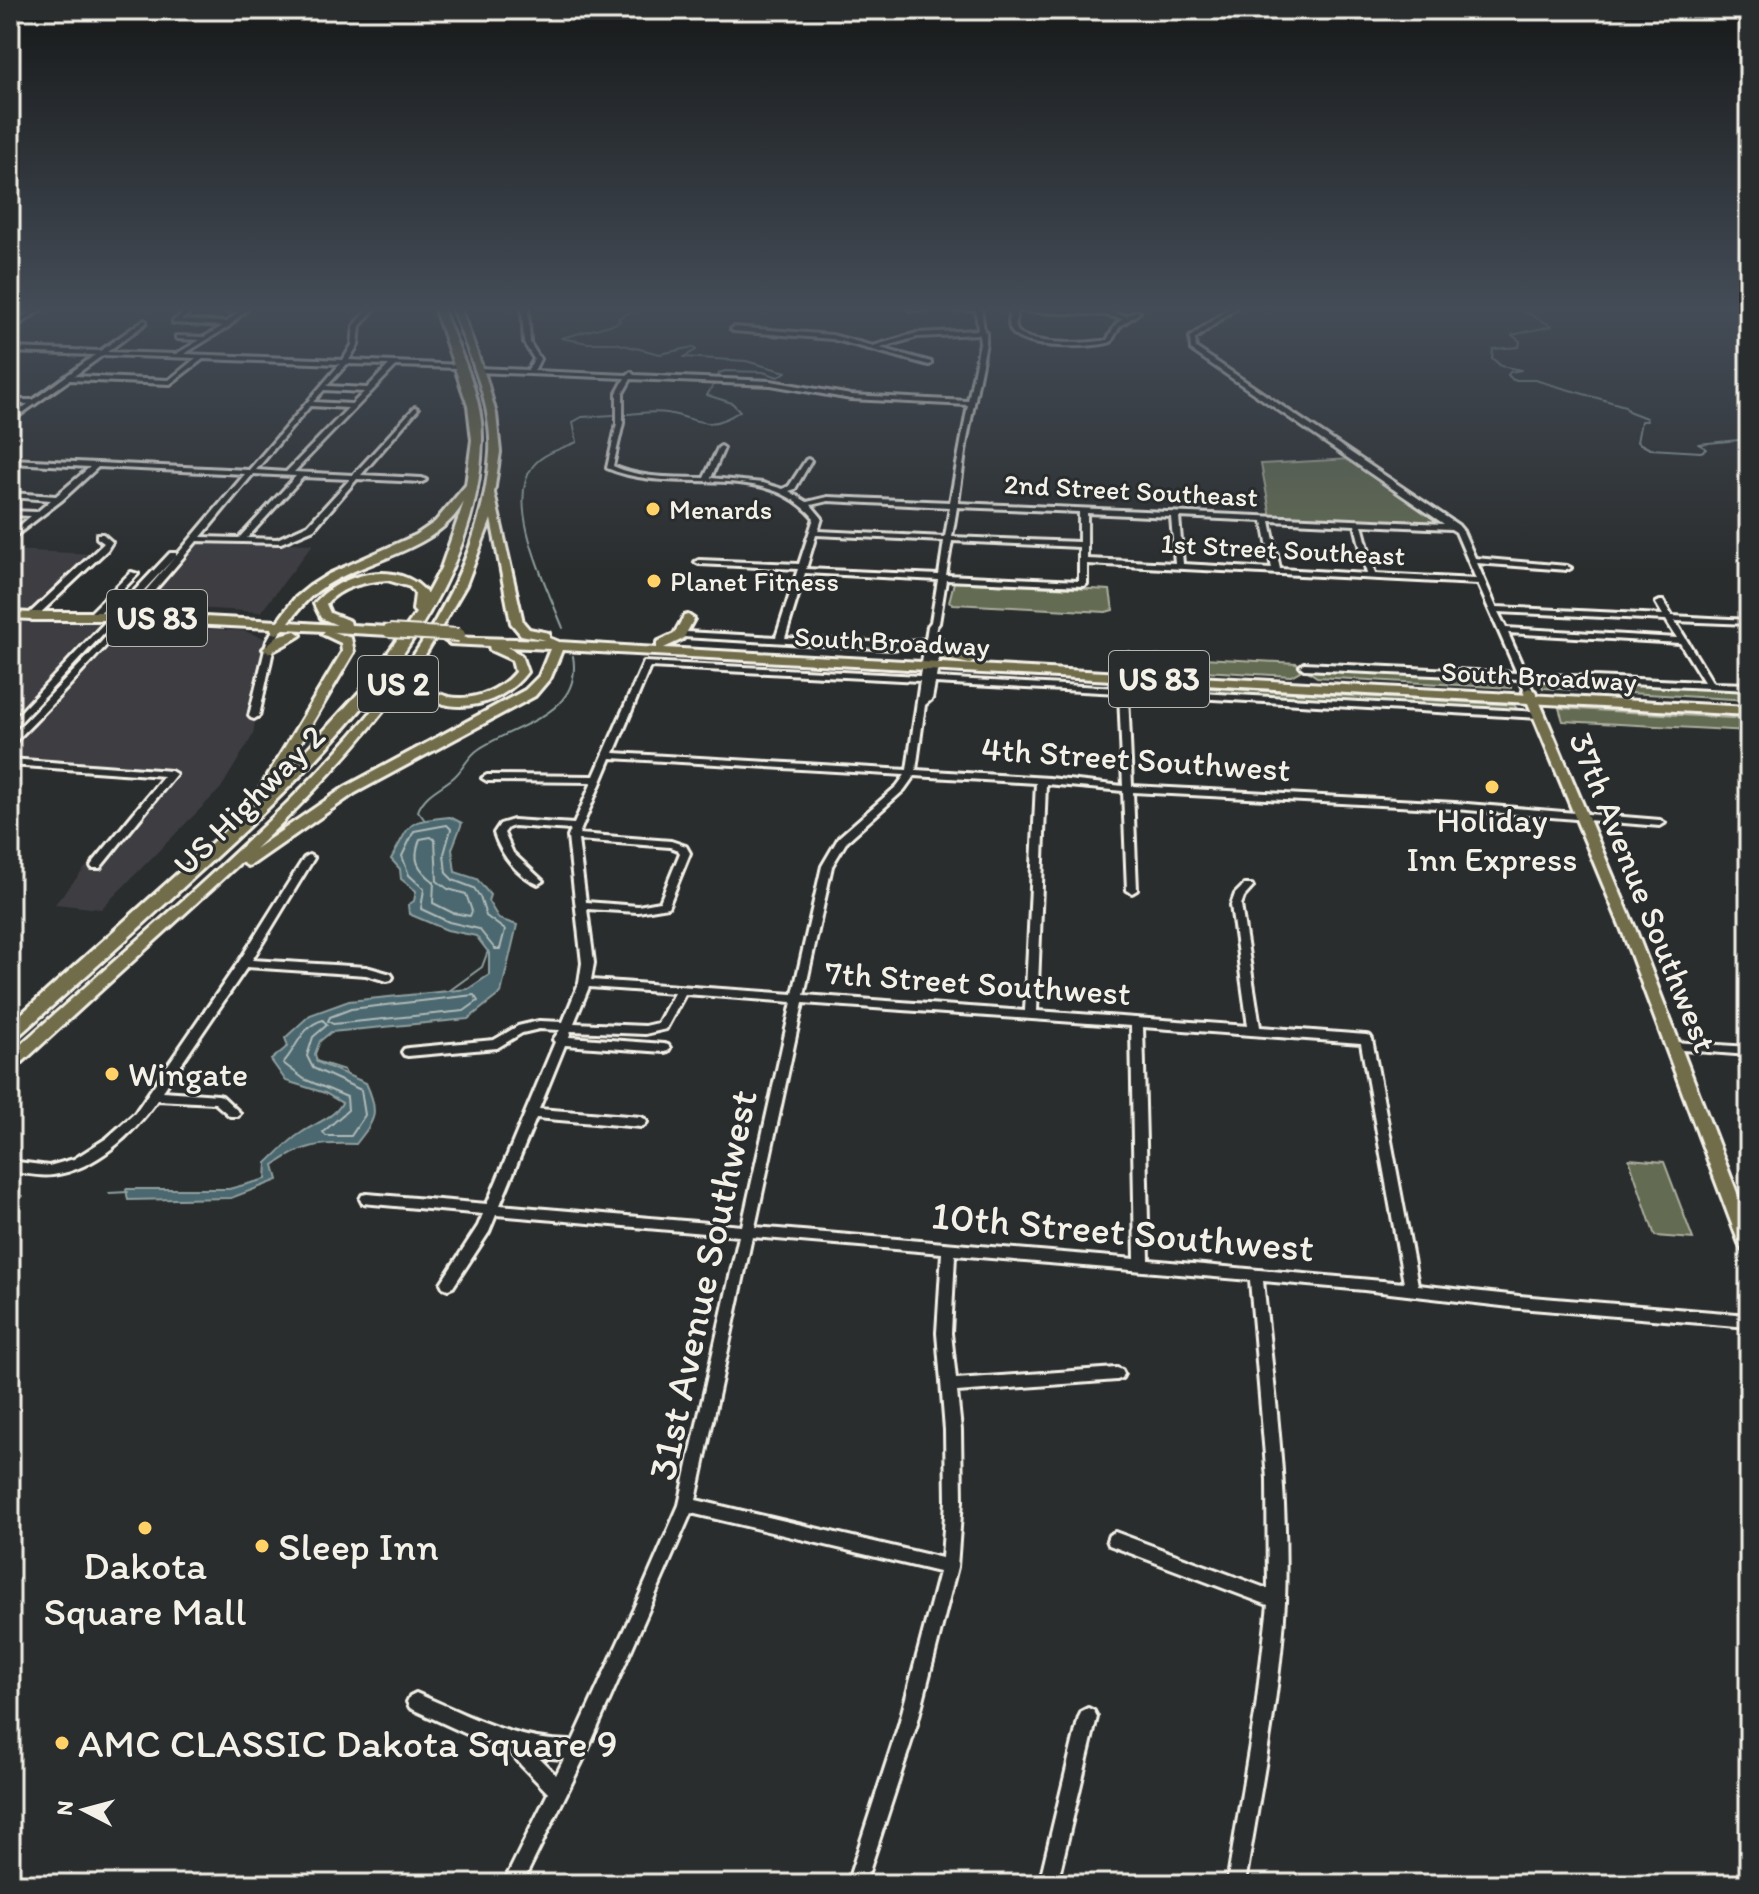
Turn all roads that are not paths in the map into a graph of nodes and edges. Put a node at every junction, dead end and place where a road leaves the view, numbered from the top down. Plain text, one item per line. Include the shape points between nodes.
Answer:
1 (42, 395) edge
2 (316, 395) edge
3 (364, 395) edge
4 (469, 395) edge
5 (485, 395) edge
6 (487, 395) edge
7 (620, 395) edge
8 (843, 395) edge
9 (973, 395) edge
10 (1261, 395) edge
11 (10, 402) edge
12 (33, 402) junction
13 (490, 403) junction
14 (971, 403) junction
15 (308, 404) junction
16 (353, 406) junction
17 (415, 409) dead end
18 (10, 420) edge
19 (721, 448) dead end
20 (10, 461) edge
21 (808, 461) dead end
22 (96, 465) junction
23 (476, 468) junction
24 (250, 472) junction
25 (288, 474) junction
26 (301, 475) junction
27 (354, 477) junction
28 (707, 479) junction
29 (422, 480) dead end
30 (783, 491) junction
31 (489, 492) junction
32 (10, 495) edge
33 (59, 498) junction
34 (806, 504) junction
35 (954, 504) junction
36 (218, 509) junction
37 (1083, 510) junction
38 (10, 513) edge
39 (39, 514) junction
40 (1175, 514) junction
41 (1266, 519) junction
42 (1358, 523) junction
43 (1455, 527) junction
44 (14, 531) edge
45 (813, 533) junction
46 (100, 536) dead end
47 (10, 538) edge
48 (197, 539) junction
49 (949, 539) junction
50 (240, 541) junction
51 (1084, 545) junction
52 (1473, 560) junction
53 (1083, 561) junction
54 (699, 562) dead end
55 (1179, 566) junction
56 (1567, 568) dead end
57 (802, 569) junction
58 (1276, 571) junction
59 (134, 574) dead end
60 (1372, 576) junction
61 (943, 578) junction
62 (1481, 582) junction
63 (1660, 603) dead end
64 (295, 607) junction
65 (1492, 609) junction
66 (10, 615) edge
67 (32, 616) junction
68 (92, 616) junction
69 (1671, 618) junction
70 (122, 619) junction
71 (688, 619) dead end
72 (1749, 622) edge
73 (415, 625) junction
74 (248, 626) junction
75 (1501, 630) junction
76 (317, 632) junction
77 (384, 633) junction
78 (275, 636) junction
79 (454, 638) junction
80 (536, 639) junction
81 (780, 639) junction
82 (1683, 641) junction
83 (426, 643) junction
84 (656, 645) junction
85 (557, 646) junction
86 (589, 648) junction
87 (685, 650) junction
88 (930, 663) junction
89 (551, 664) junction
90 (990, 666) junction
91 (1049, 666) junction
92 (1305, 672) junction
93 (1522, 677) junction
94 (1122, 679) junction
95 (1191, 681) junction
96 (1710, 685) junction
97 (1749, 687) edge
98 (1531, 696) junction
99 (28, 708) junction
100 (43, 708) junction
101 (10, 709) edge
102 (1748, 709) edge
103 (1539, 715) junction
104 (254, 716) dead end
105 (10, 728) edge
106 (10, 742) edge
107 (607, 755) junction
108 (10, 762) edge
109 (911, 773) junction
110 (487, 778) dead end
111 (598, 779) junction
112 (1041, 781) junction
113 (1127, 789) junction
114 (1581, 815) junction
115 (1660, 823) dead end
116 (575, 832) junction
117 (214, 851) junction
118 (309, 858) dead end
119 (96, 866) dead end
120 (538, 881) dead end
121 (1248, 887) dead end
122 (1132, 890) dead end
123 (580, 905) junction
124 (161, 928) junction
125 (244, 963) junction
126 (387, 977) dead end
127 (585, 983) junction
128 (681, 990) junction
129 (800, 998) junction
130 (1031, 1015) junction
131 (1137, 1023) junction
132 (566, 1024) junction
133 (1255, 1031) junction
134 (10, 1034) edge
135 (559, 1040) junction
136 (1673, 1046) junction
137 (664, 1048) dead end
138 (1749, 1051) edge
139 (408, 1052) dead end
140 (10, 1065) edge
141 (154, 1095) junction
142 (234, 1113) dead end
143 (530, 1113) junction
144 (641, 1122) dead end
145 (10, 1166) edge
146 (367, 1199) dead end
147 (491, 1210) junction
148 (746, 1233) junction
149 (1749, 1246) edge
150 (949, 1248) junction
151 (1142, 1264) junction
152 (1256, 1275) junction
153 (448, 1283) dead end
154 (1412, 1288) junction
155 (1749, 1321) edge
156 (1117, 1374) dead end
157 (950, 1386) junction
158 (687, 1505) junction
159 (1115, 1540) dead end
160 (949, 1567) junction
161 (1277, 1600) junction
162 (416, 1702) dead end
163 (1088, 1717) dead end
164 (517, 1746) junction
165 (579, 1750) junction
166 (558, 1792) junction
167 (512, 1884) edge
168 (856, 1884) edge
169 (1048, 1884) edge
170 (1236, 1884) edge

1 - 12 street
2 - 15 street
3 - 16 street
4 - 23 highway, US Highway 2 / US 2
5 - 13 highway
6 - 13 highway, US Highway 2 / US 2
7 - 28 street via 620,423 609,467 631,475
8 - 14 street
9 - 14 street
10 - 43 street
11 - 12 street
12 - 18 street
13 - 31 highway, US Highway 2 / US 2 via 495,454
14 - 35 street
15 - 16 street
15 - 24 street
16 - 25 street
17 - 27 street
19 - 28 street
20 - 22 street
21 - 30 street via 792,487
22 - 24 street
22 - 33 street
23 - 64 highway via 460,501 437,524 411,542 322,583
23 - 73 highway, US Highway 2 / US 2 via 451,554
24 - 25 street
24 - 36 street
25 - 26 street
26 - 27 street
26 - 50 street
27 - 29 street
27 - 50 street via 311,527 278,541
28 - 30 street via 760,483
30 - 34 street
31 - 83 highway, US Highway 2 / US 2 via 469,565
31 - 84 highway via 519,628 541,636
32 - 33 street
33 - 39 street
34 - 35 street, 2nd Street Southeast via 828,499
34 - 45 street via 818,518
35 - 37 street, 2nd Street Southeast
35 - 49 street
36 - 48 street
36 - 70 street
37 - 40 street, 2nd Street Southeast
37 - 51 street
38 - 39 street
39 - 44 street
40 - 41 street, 2nd Street Southeast
40 - 55 street
41 - 42 street, 2nd Street Southeast
41 - 58 street
42 - 43 street, 2nd Street Southeast
42 - 60 street
43 - 52 street, 37th Avenue Southwest
44 - 47 street
45 - 49 street
45 - 57 street
46 - 67 street via 108,542 104,548
48 - 50 street
48 - 70 street
49 - 51 street
49 - 61 street
51 - 53 street
52 - 56 street
52 - 62 street, 37th Avenue Southwest
53 - 55 street, 1st Street Southeast
53 - 61 street via 1083,584
54 - 57 street
55 - 58 street, 1st Street Southeast
57 - 61 street
57 - 81 street
58 - 60 street, 1st Street Southeast
59 - 68 street
60 - 62 street, 1st Street Southeast
61 - 88 street
62 - 65 street, 37th Avenue Southwest
63 - 69 street
64 - 74 highway via 273,621
64 - 78 highway
65 - 69 street
65 - 75 street, 37th Avenue Southwest
66 - 67 main road, US 83
67 - 68 highway, US 83
67 - 70 highway, US 83
68 - 70 highway, US 83
69 - 72 street
69 - 82 street
70 - 74 highway, US 83
70 - 99 street
70 - 100 street
71 - 84 highway via 679,636
73 - 77 highway via 421,594 402,579 354,581 322,601 322,612 330,619
73 - 117 highway, US Highway 2 / US 2 via 340,724
74 - 78 highway
75 - 82 street
75 - 93 street, 37th Avenue Southwest
76 - 77 highway, South Broadway / US 83
76 - 78 highway, South Broadway / US 83
76 - 78 highway
76 - 117 highway via 347,641 348,652 271,782
77 - 78 highway, South Broadway / US 83
77 - 79 highway, South Broadway / US 83, bridge
78 - 104 street
79 - 80 highway, South Broadway / US 83
79 - 83 highway via 507,651 519,661 521,672 494,695 465,701 435,698 415,680
79 - 85 highway, South Broadway / US 83
80 - 84 highway, South Broadway / US 83
80 - 85 highway
81 - 87 street
81 - 88 street via 892,646
82 - 96 street
83 - 124 highway, US Highway 2 / US 2 via 371,718 298,798
84 - 87 highway, South Broadway / US 83
85 - 86 highway, South Broadway / US 83
85 - 89 highway
86 - 87 highway, South Broadway / US 83
86 - 89 highway via 564,653
87 - 88 highway, South Broadway / US 83
87 - 88 street
87 - 88 highway, South Broadway / US 83
87 - 107 street via 647,664
88 - 90 highway, South Broadway / US 83
88 - 90 highway via 953,658
88 - 91 highway
88 - 94 street
88 - 109 street via 928,699
89 - 124 highway via 530,693 331,802
90 - 91 highway, South Broadway / US 83
90 - 94 highway, South Broadway / US 83
91 - 94 highway, South Broadway / US 83
92 - 93 street
92 - 94 highway, South Broadway / US 83
92 - 95 highway via 1305,683 1298,684
92 - 98 highway, South Broadway / US 83
93 - 96 street
93 - 98 street, 37th Avenue Southwest
94 - 95 highway, South Broadway / US 83
94 - 103 street
94 - 113 street
95 - 98 highway, South Broadway / US 83
96 - 97 street
98 - 102 highway, South Broadway / US 83
98 - 103 main road, 37th Avenue Southwest
99 - 100 street
99 - 101 street
99 - 105 street
100 - 106 street
103 - 114 main road, 37th Avenue Southwest
107 - 109 street, 4th Street Southwest
107 - 111 street
108 - 119 street via 171,774
109 - 112 street, 4th Street Southwest
109 - 129 street, 31st Avenue Southwest via 843,839 827,866
110 - 111 street
111 - 116 street
112 - 113 street, 4th Street Southwest
112 - 130 street
113 - 114 street, 4th Street Southwest
113 - 122 street
114 - 115 street, 4th Street Southwest
114 - 136 main road, 37th Avenue Southwest
116 - 120 street via 504,826 499,833 502,846
116 - 123 street
116 - 123 street via 682,848 685,853 667,902 658,907
117 - 134 highway, US Highway 2 / US 2
118 - 125 street
121 - 133 street via 1236,905
123 - 127 street via 588,963
124 - 140 highway, US Highway 2 / US 2
125 - 126 street
125 - 141 street
127 - 128 street, 7th Street Southwest
127 - 132 street
128 - 129 street, 7th Street Southwest
128 - 132 street via 662,1026 645,1030
129 - 130 street, 7th Street Southwest
129 - 148 street, 31st Avenue Southwest
130 - 131 street, 7th Street Southwest
131 - 133 street, 7th Street Southwest
131 - 151 street
132 - 135 street
132 - 139 street via 528,1027 497,1044
133 - 154 street, 7th Street Southwest via 1366,1039
135 - 137 street
135 - 143 street
136 - 138 street
136 - 149 main road, 37th Avenue Southwest
141 - 142 street via 218,1099
141 - 145 street via 119,1136 90,1155 53,1170
143 - 144 street
143 - 147 street
146 - 147 street, 10th Street Southwest
147 - 148 street, 10th Street Southwest
147 - 153 street via 472,1251
148 - 150 street, 10th Street Southwest
148 - 158 street, 31st Avenue Southwest
150 - 151 street, 10th Street Southwest
150 - 157 street via 944,1333
151 - 152 street, 10th Street Southwest
152 - 154 street, 10th Street Southwest
152 - 161 street via 1277,1480
154 - 155 street, 10th Street Southwest
156 - 157 street
157 - 160 street via 954,1501
158 - 160 street
158 - 165 street, 31st Avenue Southwest
159 - 161 street
160 - 168 street via 908,1724
161 - 170 street via 1269,1685
162 - 164 street
163 - 169 street
164 - 165 street
164 - 166 street
165 - 166 street, 31st Avenue Southwest
166 - 167 street, 31st Avenue Southwest

